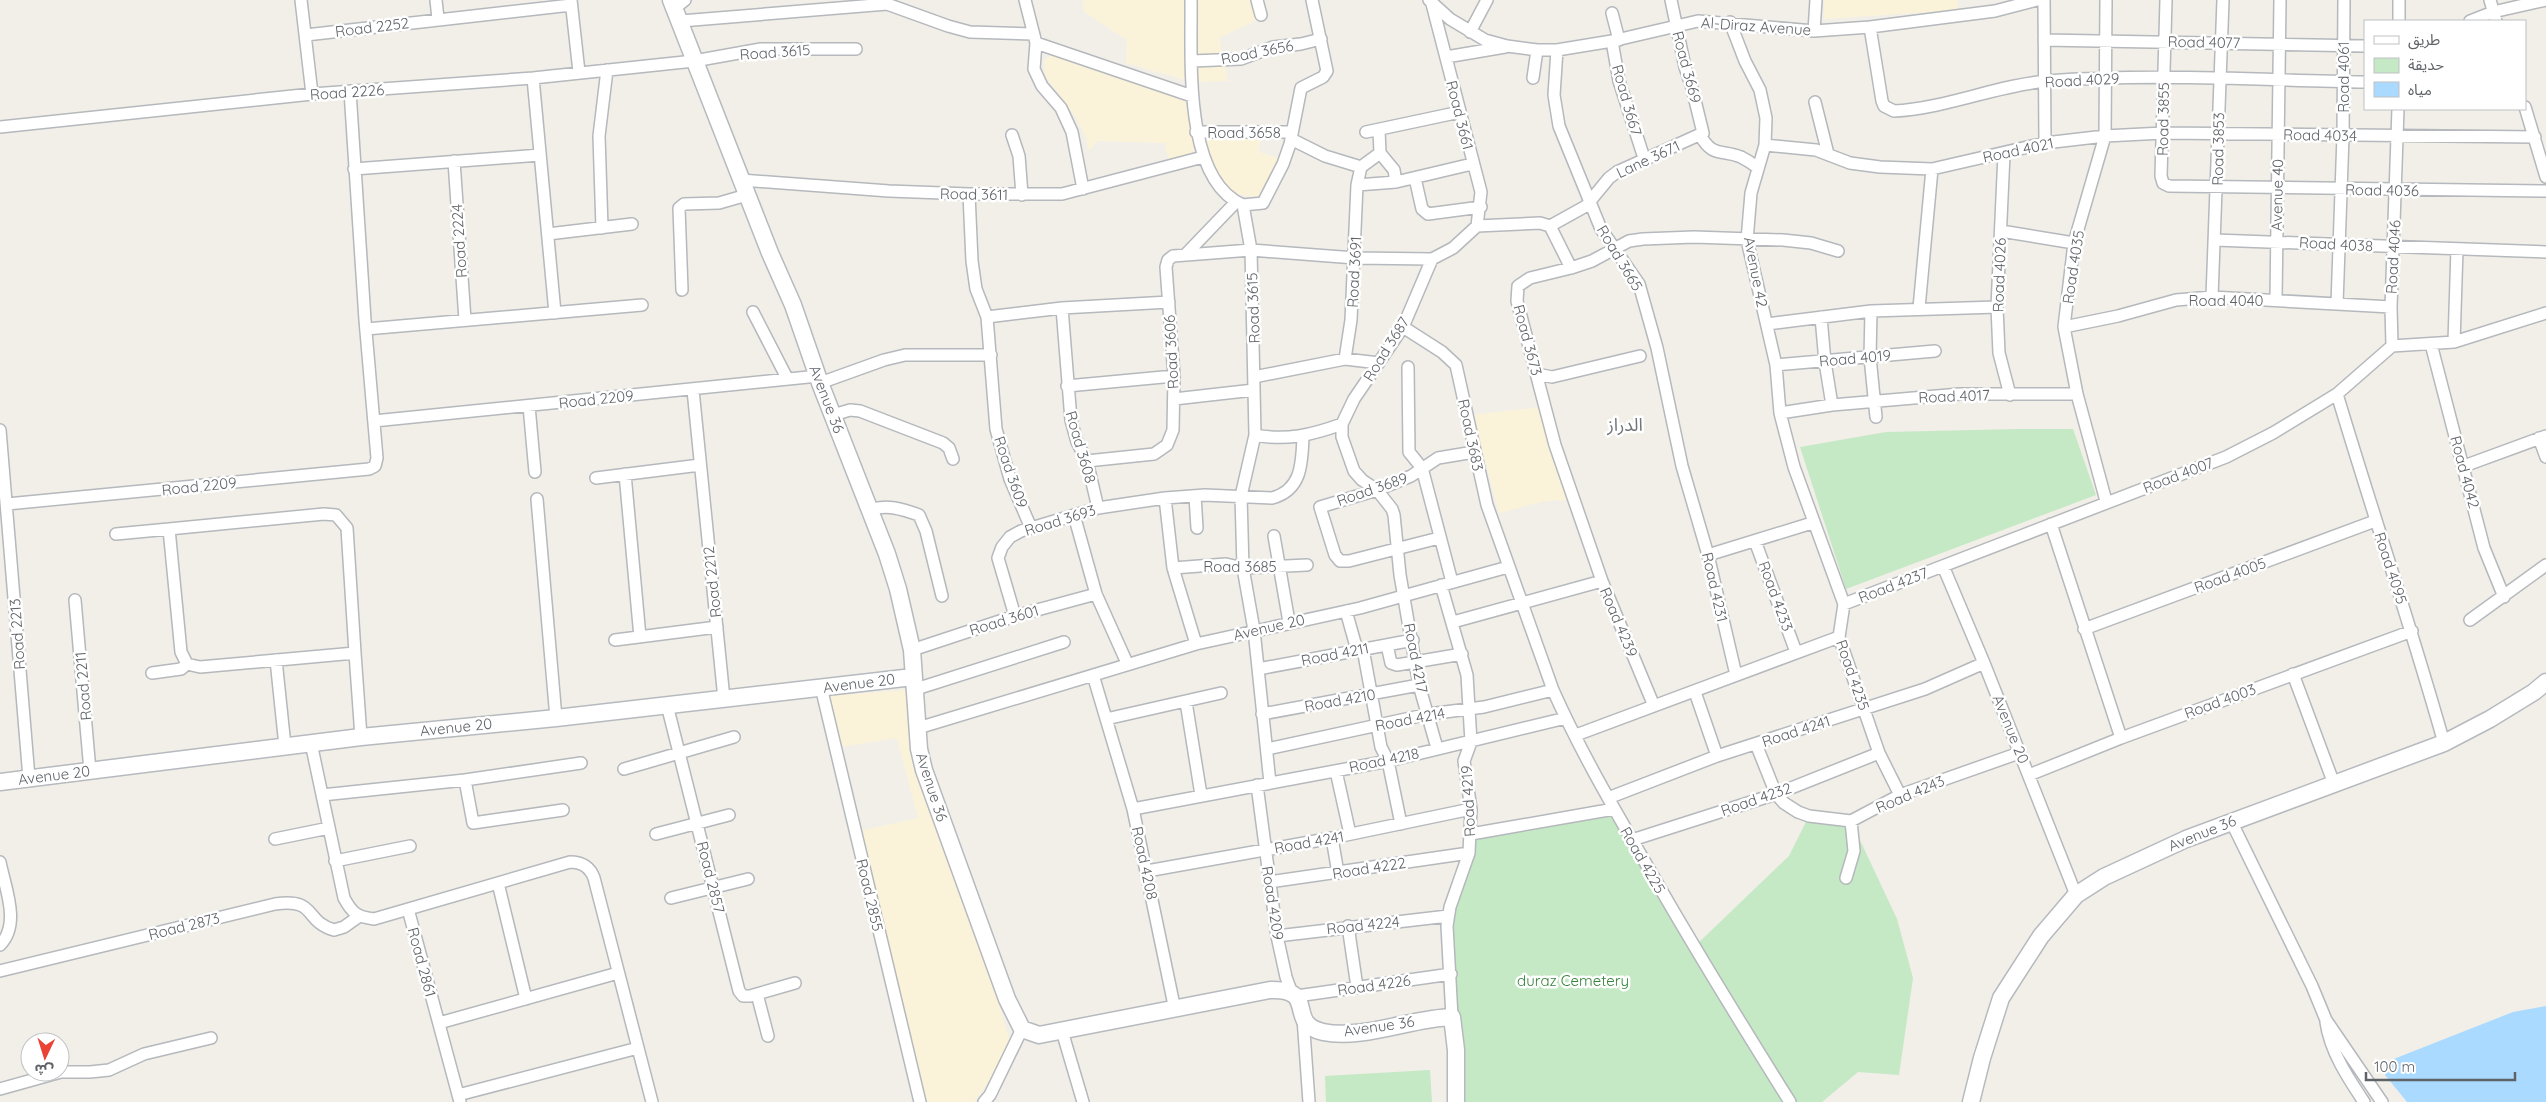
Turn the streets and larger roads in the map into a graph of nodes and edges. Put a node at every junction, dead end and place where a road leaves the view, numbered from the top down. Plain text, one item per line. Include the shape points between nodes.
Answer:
1 (302, 0) edge
2 (436, 0) edge
3 (1025, 0) edge
4 (1191, 0) edge
5 (1258, 0) edge
6 (1312, 0) edge
7 (1487, 0) edge
8 (1671, 0) edge
9 (1816, 0) edge
10 (2037, 0) edge
11 (2044, 0) edge
12 (2106, 0) edge
13 (2166, 0) edge
14 (2223, 0) edge
15 (2280, 0) edge
16 (2344, 0) edge
17 (2399, 0) edge
18 (2490, 0) edge
19 (2546, 0) edge
20 (571, 2) edge
21 (887, 2) edge
22 (1431, 2) edge
23 (820, 4) edge
24 (1994, 5) edge
25 (678, 7) edge
26 (1612, 13) dead end
27 (1261, 15) dead end
28 (2494, 17) edge
29 (438, 19) junction
30 (2399, 20) edge
31 (2476, 20) edge
32 (1730, 22) junction
33 (1676, 26) junction
34 (1870, 27) junction
35 (1814, 31) junction
36 (1470, 32) junction
37 (306, 35) junction
38 (1034, 38) junction
39 (1321, 38) junction
40 (1615, 40) junction
41 (2044, 40) junction
42 (2106, 41) junction
43 (2166, 41) junction
44 (2222, 43) junction
45 (2280, 44) junction
46 (1507, 46) junction
47 (2343, 46) junction
48 (2364, 46) edge
49 (856, 49) dead end
50 (1536, 50) junction
51 (1557, 50) junction
52 (1446, 57) junction
53 (694, 61) junction
54 (1192, 61) junction
55 (608, 70) junction
56 (579, 72) junction
57 (2105, 77) junction
58 (533, 78) junction
59 (1533, 78) dead end
60 (2164, 78) junction
61 (2220, 78) junction
62 (2279, 79) junction
63 (2044, 81) junction
64 (2342, 82) junction
65 (2364, 82) edge
66 (350, 91) junction
67 (312, 94) junction
68 (1192, 96) junction
69 (1815, 102) dead end
70 (2398, 110) edge
71 (2526, 110) edge
72 (1460, 112) junction
73 (0, 127) edge
74 (1379, 130) junction
75 (1196, 132) junction
76 (1366, 132) dead end
77 (2163, 133) junction
78 (1012, 134) dead end
79 (1701, 134) junction
80 (2218, 134) junction
81 (2278, 135) junction
82 (1291, 136) junction
83 (2105, 136) junction
84 (2343, 136) junction
85 (2397, 136) junction
86 (2535, 137) junction
87 (2045, 143) junction
88 (1764, 145) junction
89 (1380, 153) junction
90 (1828, 154) junction
91 (2004, 154) junction
92 (540, 155) junction
93 (1203, 157) junction
94 (1644, 158) junction
95 (454, 161) junction
96 (1472, 164) junction
97 (1361, 167) junction
98 (1758, 168) junction
99 (354, 169) junction
100 (1932, 169) junction
101 (2546, 177) edge
102 (1415, 178) junction
103 (741, 180) junction
104 (1396, 182) junction
105 (1357, 185) junction
106 (2218, 187) junction
107 (1083, 189) junction
108 (2277, 189) junction
109 (2341, 190) junction
110 (2396, 190) junction
111 (2546, 191) edge
112 (969, 194) junction
113 (747, 195) junction
114 (1022, 195) junction
115 (1239, 203) junction
116 (1590, 203) junction
117 (1481, 207) junction
118 (632, 224) dead end
119 (1477, 226) junction
120 (1550, 226) junction
121 (602, 228) junction
122 (2001, 230) junction
123 (548, 234) junction
124 (1747, 240) junction
125 (2215, 240) junction
126 (2276, 241) junction
127 (2074, 243) junction
128 (2339, 244) junction
129 (2395, 246) junction
130 (1614, 249) junction
131 (2457, 249) junction
132 (1251, 250) junction
133 (1838, 251) dead end
134 (2546, 252) edge
135 (1186, 254) junction
136 (1355, 258) junction
137 (1432, 259) junction
138 (1571, 268) junction
139 (682, 290) dead end
140 (2212, 297) junction
141 (2276, 300) junction
142 (1169, 302) junction
143 (2337, 304) junction
144 (642, 305) dead end
145 (1997, 307) junction
146 (2391, 307) junction
147 (1062, 308) junction
148 (1919, 308) junction
149 (1871, 311) junction
150 (752, 312) dead end
151 (555, 313) junction
152 (2546, 313) edge
153 (988, 317) junction
154 (1821, 317) junction
155 (465, 320) junction
156 (1767, 324) junction
157 (1403, 327) junction
158 (2064, 327) junction
159 (366, 329) junction
160 (2454, 342) junction
161 (2431, 344) junction
162 (2392, 346) junction
163 (1935, 351) dead end
164 (991, 355) junction
165 (1640, 356) dead end
166 (1870, 357) junction
167 (1346, 359) junction
168 (1825, 362) junction
169 (1379, 364) junction
170 (1776, 365) junction
171 (1408, 367) dead end
172 (1537, 374) junction
173 (1174, 376) junction
174 (1254, 376) junction
175 (787, 378) junction
176 (819, 380) junction
177 (1068, 386) junction
178 (693, 390) junction
179 (1254, 390) junction
180 (2077, 394) junction
181 (2337, 394) junction
182 (2010, 395) junction
183 (1174, 398) junction
184 (1876, 401) junction
185 (1832, 405) junction
186 (529, 406) junction
187 (1780, 413) junction
188 (833, 415) junction
189 (1876, 417) dead end
190 (374, 421) junction
191 (1342, 424) junction
192 (0, 430) edge
193 (1255, 435) junction
194 (1303, 436) junction
195 (2543, 437) edge
196 (1474, 452) junction
197 (2546, 457) edge
198 (953, 459) dead end
199 (1087, 461) junction
200 (700, 465) junction
201 (2464, 466) junction
202 (1422, 468) junction
203 (535, 472) dead end
204 (625, 474) junction
205 (596, 478) dead end
206 (1377, 490) junction
207 (1196, 496) junction
208 (1241, 496) junction
209 (1165, 498) junction
210 (537, 499) dead end
211 (1692, 499) joint
212 (2106, 502) junction
213 (7, 504) junction
214 (1098, 508) junction
215 (870, 510) junction
216 (1074, 516) junction
217 (2376, 522) junction
218 (1812, 523) junction
219 (2051, 524) junction
220 (1031, 528) junction
221 (1197, 528) dead end
222 (169, 529) junction
223 (116, 534) dead end
224 (1274, 536) dead end
225 (1587, 536) joint
226 (1439, 538) junction
227 (1755, 541) junction
228 (1396, 549) junction
229 (1708, 555) junction
230 (1307, 564) dead end
231 (2546, 565) edge
232 (1281, 566) junction
233 (1943, 566) junction
234 (1508, 567) junction
235 (1173, 568) junction
236 (1243, 568) junction
237 (1602, 580) junction
238 (1446, 583) junction
239 (1096, 594) junction
240 (942, 596) dead end
241 (1403, 596) junction
242 (2504, 597) junction
243 (75, 600) dead end
244 (1524, 603) junction
245 (1844, 604) junction
246 (1346, 611) junction
247 (1015, 616) junction
248 (2470, 620) dead end
249 (1289, 622) junction
250 (1453, 622) junction
251 (717, 627) junction
252 (2084, 629) junction
253 (1254, 630) junction
254 (2412, 631) junction
255 (640, 636) junction
256 (1839, 637) junction
257 (615, 640) dead end
258 (1413, 640) junction
259 (1064, 642) dead end
260 (1196, 644) junction
261 (1386, 645) junction
262 (1360, 649) junction
263 (912, 650) junction
264 (1796, 652) junction
265 (355, 653) junction
266 (1462, 654) junction
267 (276, 660) junction
268 (1127, 663) junction
269 (1415, 663) junction
270 (1984, 663) junction
271 (187, 664) junction
272 (1258, 669) junction
273 (152, 673) dead end
274 (2293, 674) junction
275 (1093, 675) junction
276 (1736, 675) junction
277 (2546, 682) edge
278 (914, 683) junction
279 (1419, 685) junction
280 (821, 687) junction
281 (1553, 690) junction
282 (1695, 692) junction
283 (1221, 693) dead end
284 (1371, 695) junction
285 (724, 698) junction
286 (1186, 702) junction
287 (667, 705) junction
288 (1654, 706) junction
289 (1470, 708) junction
290 (1865, 708) junction
291 (1262, 714) junction
292 (1429, 714) junction
293 (556, 718) junction
294 (1566, 718) junction
295 (1106, 720) junction
296 (1377, 725) junction
297 (918, 728) junction
298 (1576, 735) junction
299 (361, 736) junction
300 (734, 737) dead end
301 (2121, 738) junction
302 (1471, 742) junction
303 (311, 743) junction
304 (2444, 743) junction
305 (1756, 744) junction
306 (285, 746) junction
307 (1437, 748) junction
308 (1267, 749) junction
309 (679, 753) junction
310 (1879, 753) junction
311 (2020, 753) junction
312 (1717, 756) junction
313 (1388, 761) junction
314 (581, 763) dead end
315 (624, 769) dead end
316 (90, 771) junction
317 (1336, 771) junction
318 (2029, 775) junction
319 (29, 778) junction
320 (465, 780) junction
321 (0, 782) edge
322 (1270, 782) junction
323 (2334, 784) junction
324 (1257, 785) junction
325 (1776, 794) junction
326 (322, 795) junction
327 (1201, 795) junction
328 (1900, 795) junction
329 (1611, 804) junction
330 (1471, 808) junction
331 (1133, 809) junction
332 (563, 810) dead end
333 (729, 816) dead end
334 (1852, 820) junction
335 (2231, 821) junction
336 (697, 824) junction
337 (1401, 824) junction
338 (329, 828) junction
339 (656, 834) dead end
340 (1350, 834) junction
341 (1471, 834) junction
342 (1332, 838) junction
343 (275, 840) dead end
344 (1632, 840) junction
345 (410, 846) dead end
346 (1265, 850) junction
347 (1469, 853) junction
348 (335, 861) junction
349 (0, 862) edge
350 (1147, 871) junction
351 (1338, 873) junction
352 (1846, 878) dead end
353 (748, 879) dead end
354 (1269, 882) junction
355 (498, 883) junction
356 (714, 888) junction
357 (2076, 894) junction
358 (671, 898) dead end
359 (408, 909) junction
360 (1448, 916) junction
361 (358, 917) junction
362 (1348, 926) junction
363 (1278, 936) junction
364 (0, 946) edge
365 (0, 971) edge
366 (618, 973) junction
367 (1451, 974) junction
368 (796, 983) dead end
369 (1357, 987) junction
370 (1294, 993) junction
371 (757, 994) junction
372 (526, 998) junction
373 (1175, 1010) junction
374 (1303, 1018) junction
375 (1452, 1018) junction
376 (2326, 1020) junction
377 (439, 1023) junction
378 (1022, 1029) junction
379 (1062, 1031) junction
380 (768, 1036) dead end
381 (211, 1038) dead end
382 (638, 1048) junction
383 (0, 1090) edge
384 (459, 1098) edge
385 (652, 1102) edge
386 (920, 1102) edge
387 (984, 1102) edge
388 (1083, 1102) edge
389 (1309, 1102) edge
390 (1456, 1102) edge
391 (1790, 1102) edge
392 (1971, 1102) edge
393 (2364, 1102) edge
394 (2382, 1102) edge

1 - 37 street
2 - 29 street
3 - 38 street
4 - 54 street
5 - 27 street
6 - 39 street
7 - 36 street
8 - 33 street, Road 3669
9 - 35 street
10 - 24 street, Al-Diraz Avenue
11 - 41 street
12 - 42 street, Road 4035
13 - 43 street, Road 3855
14 - 44 street, Road 3853
15 - 45 street, Avenue 40
16 - 47 street, Road 4061
17 - 30 street
18 - 28 street
19 - 28 street
20 - 29 street, Road 2252
20 - 56 street, Road 2252
21 - 23 street
21 - 38 street via 970,32
22 - 36 street, Al-Diraz Avenue
22 - 52 street, Road 3661
23 - 25 street
24 - 34 street, Al-Diraz Avenue
25 - 53 street, Avenue 36
26 - 40 street, Road 3667
28 - 31 street
29 - 37 street, Road 2252
32 - 33 street, Al-Diraz Avenue via 1698,21
32 - 35 street, Al-Diraz Avenue
32 - 88 street, Avenue 42 via 1760,90 1766,118
33 - 40 street, Al-Diraz Avenue
33 - 79 street, Road 3669
34 - 35 street, Al-Diraz Avenue
34 - 63 street, Road 4029 via 1882,102 1888,109 1900,111
36 - 46 street, Al-Diraz Avenue
37 - 67 street
38 - 68 street
38 - 107 street via 1034,69 1072,132
39 - 54 street, Road 3656 via 1301,44 1273,46 1242,59
39 - 82 street, Road 3658 via 1327,67 1325,75 1301,88
40 - 51 street, Al-Diraz Avenue
40 - 94 street, Road 3667 via 1619,81
41 - 42 street, Road 4077
41 - 63 street
42 - 43 street, Road 4077
42 - 57 street, Road 4035
43 - 44 street, Road 4077
43 - 60 street, Road 3855
44 - 45 street, Road 4077
44 - 61 street, Road 3853
45 - 47 street, Road 4077
45 - 62 street, Avenue 40
46 - 50 street, Al-Diraz Avenue
46 - 52 street
47 - 48 street, Road 4077
47 - 64 street, Road 4061
49 - 53 street, Road 3615 via 761,49
50 - 51 street, Al-Diraz Avenue
50 - 59 street
51 - 116 street, Road 3665 via 1554,85 1557,116
52 - 72 street, Road 3661
53 - 55 street, Road 2226
53 - 103 street, Avenue 36
54 - 68 street
55 - 56 street, Road 2226
55 - 121 street via 599,136
56 - 58 street, Road 2226
57 - 60 street, Road 4029
57 - 63 street, Road 4029
57 - 83 street, Road 4035
58 - 66 street, Road 2226
58 - 92 street
60 - 61 street, Road 4029
60 - 77 street, Road 3855
61 - 62 street, Road 4029
61 - 80 street, Road 3853
62 - 64 street, Road 4029
62 - 81 street, Avenue 40
63 - 87 street
64 - 65 street, Road 4029
64 - 84 street, Road 4061
66 - 67 street, Road 2226
66 - 99 street, Road 2209
67 - 73 street, Road 2226
68 - 75 street
69 - 90 street
70 - 85 street, Road 4046
71 - 86 street
72 - 74 street
72 - 96 street, Road 3661
74 - 76 street
74 - 89 street
75 - 82 street, Road 3658
75 - 93 street
77 - 80 street, Road 4034
77 - 83 street, Road 4034
77 - 106 street, Road 3855 via 2163,183 2169,186
78 - 114 street via 1019,156
79 - 94 street, Lane 3671
79 - 98 street via 1705,144 1714,151 1740,157
80 - 81 street, Road 4034
80 - 106 street, Road 3853
81 - 84 street, Road 4034
81 - 108 street, Avenue 40
82 - 97 street via 1325,156
82 - 115 street, Road 3658 via 1283,164 1263,203
83 - 87 street, Road 4021
83 - 127 street, Road 4035
84 - 85 street, Road 4034
84 - 109 street, Road 4061
85 - 86 street, Road 4034
85 - 110 street, Road 4046
86 - 101 street
87 - 91 street, Road 4021
88 - 90 street, Road 4021
88 - 98 street, Avenue 42
89 - 97 street
89 - 104 street via 1394,170
90 - 100 street, Road 4021 via 1850,162
91 - 100 street, Road 4021
91 - 122 street, Road 4026
92 - 95 street
92 - 123 street
93 - 107 street, Road 3611
93 - 115 street via 1218,183
94 - 116 street, Lane 3671 via 1609,178
95 - 99 street
95 - 155 street, Road 2224
96 - 102 street
96 - 117 street, Road 3661 via 1481,192
97 - 105 street, Road 3691
98 - 124 street, Avenue 42 via 1751,193
99 - 159 street, Road 2209
100 - 148 street
102 - 104 street
102 - 117 street via 1422,209 1428,214
103 - 112 street, Road 3611
103 - 113 street, Avenue 36
104 - 105 street
105 - 136 street, Road 3691
106 - 108 street, Road 4036
106 - 125 street, Road 3853
107 - 114 street, Road 3611 via 1062,194
108 - 109 street, Road 4036
108 - 126 street, Avenue 40
109 - 110 street, Road 4036
109 - 128 street, Road 4061
110 - 111 street, Road 4036
110 - 129 street, Road 4046
112 - 114 street, Road 3611
112 - 153 street, Road 3609 via 976,289
113 - 139 street via 730,201 684,204 679,208
113 - 176 street, Avenue 36 via 793,305
115 - 132 street, Road 3615
115 - 135 street
116 - 120 street, Lane 3671
116 - 130 street, Road 3665
117 - 119 street, Road 3661
118 - 121 street
119 - 120 street via 1540,223
119 - 137 street via 1453,248
120 - 138 street
121 - 123 street
122 - 127 street
122 - 145 street, Road 4026
123 - 151 street
124 - 130 street, Road 3673 via 1643,239
124 - 133 street, Road 3673 via 1797,241
124 - 156 street, Avenue 42
125 - 126 street, Road 4038
125 - 140 street, Road 3853
126 - 128 street, Road 4038
126 - 141 street, Avenue 40
127 - 158 street, Road 4035
128 - 129 street, Road 4038
128 - 143 street, Road 4061
129 - 131 street, Road 4038
129 - 146 street, Road 4046
130 - 138 street, Road 3673
130 - 211 street, Road 3665 via 1639,284
131 - 134 street, Road 4038
131 - 160 street
132 - 135 street, Road 3606
132 - 136 street, Road 3606
132 - 174 street, Road 3615
135 - 142 street, Road 3606 via 1173,256 1166,263
136 - 137 street, Road 3606
136 - 167 street, Road 3691
137 - 157 street, Road 3687
138 - 172 street, Road 3673 via 1530,278 1518,286 1517,301
140 - 141 street, Road 4040
140 - 158 street, Road 4040 via 2176,300
141 - 143 street, Road 4040
142 - 147 street
142 - 173 street, Road 3606
143 - 146 street, Road 4040
144 - 151 street
145 - 148 street
145 - 182 street, Road 4026 via 1999,353
146 - 162 street, Road 4046
147 - 153 street
147 - 177 street, Road 3608
148 - 149 street
149 - 154 street
149 - 166 street
150 - 175 street
151 - 155 street
152 - 160 street
153 - 164 street, Road 3609
154 - 156 street
154 - 168 street
155 - 159 street
156 - 170 street, Avenue 42
157 - 169 street, Road 3687
157 - 196 street, Road 3683 via 1456,365
158 - 180 street, Road 4035
159 - 190 street, Road 2209
160 - 161 street
161 - 162 street
161 - 201 street, Road 4042
162 - 181 street, Road 4007
163 - 166 street, Road 4019
164 - 176 street via 906,355
164 - 220 street, Road 3609 via 996,430 1010,479
165 - 172 street via 1552,377
166 - 168 street, Road 4019
166 - 184 street
167 - 169 street
167 - 174 street
168 - 170 street, Road 4019
168 - 185 street
169 - 191 street, Road 3687 via 1354,399
170 - 187 street, Avenue 42
171 - 202 street via 1409,452
172 - 225 street, Road 3673 via 1555,445
173 - 177 street
173 - 183 street, Road 3606
174 - 179 street, Road 3615
175 - 176 street, Road 2209
175 - 178 street, Road 2209
176 - 188 street, Avenue 36
177 - 199 street, Road 3608 via 1072,427
178 - 186 street, Road 2209
178 - 200 street, Road 2212
179 - 183 street
179 - 193 street, Road 3615
180 - 182 street, Road 4017
180 - 212 street, Road 4035
181 - 212 street, Road 4007 via 2226,457
181 - 217 street, Road 4095
182 - 184 street, Road 4017 via 1960,394
183 - 199 street, Road 3606 via 1172,436 1163,449 1149,455
184 - 185 street, Road 4017
184 - 189 street
185 - 187 street, Road 4017
186 - 190 street, Road 2209
186 - 203 street
187 - 218 street, Avenue 42
188 - 198 street via 860,411 944,443 950,448
188 - 215 street, Avenue 36
190 - 213 street, Road 2209 via 377,458 375,466 369,469
191 - 194 street
191 - 206 street via 1342,436 1354,471
192 - 213 street, Road 2213
193 - 194 street
193 - 208 street, Road 3615
194 - 208 street via 1300,474 1292,487 1272,498
195 - 197 street
195 - 201 street
196 - 202 street, Road 3689 via 1438,458
196 - 234 street, Road 3683 via 1486,505
199 - 214 street, Road 3608
200 - 204 street
200 - 251 street, Road 2212
201 - 242 street, Road 4042 via 2484,548
202 - 206 street, Road 3689
202 - 226 street
204 - 205 street
204 - 255 street
206 - 228 street via 1392,509
206 - 228 street, Road 3689 via 1320,507 1335,555 1340,561
207 - 208 street, Road 3693
207 - 209 street, Road 3693
207 - 221 street
208 - 236 street, Road 3615
209 - 214 street, Road 3693
209 - 235 street
210 - 293 street
211 - 229 street, Road 4231
212 - 219 street, Road 4007
213 - 319 street, Road 2213
214 - 216 street, Road 3693
215 - 240 street via 880,506 893,507 919,515
215 - 263 street, Avenue 36 via 898,590
216 - 220 street, Road 3693
216 - 239 street
217 - 252 street, Road 4005
217 - 254 street, Road 4095
218 - 227 street, Road 4233
218 - 245 street
219 - 233 street, Road 4007
219 - 252 street
220 - 247 street, Road 3693 via 1010,537 998,558
222 - 223 street
222 - 265 street via 324,514 341,518 348,533
222 - 271 street via 181,652
224 - 232 street
225 - 237 street, Road 4239
226 - 228 street
226 - 238 street
227 - 229 street, Road 4233
227 - 264 street, Road 4233
228 - 241 street
229 - 276 street, Road 4231
230 - 232 street, Road 3685
231 - 242 street
232 - 236 street, Road 3685
232 - 249 street
233 - 245 street, Road 4237
233 - 270 street, Avenue 20
234 - 238 street, Avenue 20
234 - 244 street, Road 4225
235 - 236 street, Road 3685 via 1226,564
235 - 260 street
236 - 253 street, Road 3615
237 - 244 street
237 - 288 street, Road 4239
238 - 241 street, Avenue 20
238 - 250 street, Road 4219
239 - 247 street, Road 3601
239 - 268 street
241 - 246 street, Avenue 20
241 - 258 street, Road 4217
242 - 248 street
243 - 316 street, Road 2211
244 - 250 street
244 - 281 street, Road 4225
245 - 256 street, Road 4235
246 - 249 street, Avenue 20
246 - 262 street
247 - 263 street, Road 3601
249 - 253 street, Avenue 20
250 - 266 street, Road 4219
251 - 255 street
251 - 285 street, Road 2212
252 - 301 street
253 - 260 street, Avenue 20
253 - 272 street
254 - 274 street, Road 4003
254 - 304 street, Road 4095
255 - 257 street
256 - 264 street
256 - 290 street, Road 4235
258 - 261 street, Road 4211
258 - 269 street, Road 4217
259 - 278 street
260 - 268 street, Avenue 20
261 - 262 street, Road 4211
261 - 269 street via 1393,665
262 - 272 street, Road 4211
262 - 284 street
263 - 278 street, Avenue 36
264 - 276 street
265 - 267 street
265 - 299 street
266 - 269 street
266 - 289 street, Road 4219
267 - 271 street via 200,667
267 - 306 street
268 - 275 street, Avenue 20
269 - 279 street, Road 4217
270 - 290 street, Road 4241 via 1925,689
270 - 311 street, Avenue 20
271 - 273 street via 181,669
272 - 291 street
274 - 301 street, Road 4003
274 - 323 street
275 - 295 street, Road 4208
275 - 297 street, Avenue 20
276 - 282 street
277 - 304 street, Avenue 36 via 2512,706
278 - 280 street, Avenue 20
278 - 297 street, Avenue 36
279 - 284 street, Road 4210
279 - 292 street, Road 4217
280 - 285 street, Avenue 20
280 - 386 street, Road 2855
281 - 289 street, Road 4214
281 - 294 street, Road 4225
282 - 288 street
282 - 312 street
283 - 286 street
284 - 291 street, Road 4210
284 - 296 street
285 - 287 street, Avenue 20
286 - 295 street
286 - 327 street
287 - 293 street, Avenue 20
287 - 309 street, Road 2857
288 - 298 street
289 - 292 street, Road 4214
289 - 302 street, Road 4219
290 - 305 street, Road 4241
290 - 310 street, Road 4235
291 - 308 street
292 - 296 street, Road 4214
292 - 307 street, Road 4217
293 - 299 street, Avenue 20
294 - 298 street, Road 4225
294 - 302 street, Road 4218
295 - 331 street, Road 4208
296 - 308 street, Road 4214
296 - 313 street
297 - 378 street, Avenue 36 via 924,770 1007,999
298 - 329 street, Road 4225
299 - 303 street, Avenue 20
300 - 309 street
301 - 318 street, Road 4003
302 - 307 street, Road 4218
302 - 330 street, Road 4219 via 1464,761
303 - 306 street, Avenue 20
303 - 326 street
304 - 323 street, Avenue 36
305 - 312 street, Road 4241
305 - 325 street
306 - 316 street, Avenue 20
307 - 313 street, Road 4218
308 - 322 street
309 - 315 street
309 - 336 street, Road 2857
310 - 325 street, Road 4232
310 - 328 street, Road 4235
311 - 318 street, Avenue 20
311 - 328 street, Road 4243
312 - 329 street, Road 4241
313 - 317 street, Road 4218
313 - 337 street
314 - 320 street
316 - 319 street, Avenue 20
317 - 322 street, Road 4218
317 - 340 street
318 - 357 street, Avenue 20
319 - 321 street, Avenue 20
320 - 326 street
320 - 332 street via 473,823
322 - 324 street, Road 4218
323 - 335 street, Avenue 36
324 - 327 street, Road 4218
324 - 346 street, Road 4209
325 - 334 street via 1784,803 1809,816
325 - 344 street, Road 4232
326 - 338 street
327 - 331 street, Road 4218
328 - 334 street, Road 4243
329 - 341 street, Road 4241
329 - 344 street, Road 4225
330 - 337 street, Road 4241
330 - 341 street, Road 4219
331 - 350 street, Road 4208
333 - 336 street
334 - 352 street via 1854,851
335 - 357 street, Avenue 36 via 2104,877
335 - 376 street
336 - 339 street
336 - 356 street, Road 2857
337 - 340 street, Road 4241
338 - 343 street
338 - 348 street
340 - 342 street, Road 4241
341 - 347 street, Road 4219
342 - 346 street, Road 4241
342 - 351 street
344 - 391 street, Road 4225
345 - 348 street
346 - 350 street, Road 4241
346 - 354 street, Road 4209
347 - 351 street, Road 4222
347 - 360 street, Road 4219
348 - 361 street via 344,898
349 - 364 street via 11,923
350 - 373 street, Road 4208
351 - 354 street, Road 4222
353 - 356 street
354 - 363 street, Road 4209
355 - 359 street
355 - 366 street via 570,862 586,865 594,878
355 - 372 street
356 - 358 street
356 - 371 street, Road 2857 via 739,991 743,996
357 - 392 street, Avenue 36 via 2040,936 2001,998
359 - 361 street, Road 2861 via 374,919
359 - 377 street, Road 2861
360 - 362 street, Road 4224
360 - 367 street, Road 4219
361 - 365 street, Road 2873 via 334,930 317,920 303,905 292,901
362 - 363 street, Road 4224
362 - 369 street
363 - 370 street, Road 4209 via 1286,977
366 - 372 street
366 - 382 street
367 - 369 street, Road 4226
367 - 375 street, Road 4219
368 - 371 street
369 - 370 street, Road 4226
370 - 373 street via 1270,990
370 - 374 street
371 - 380 street
372 - 377 street
373 - 379 street
374 - 375 street, Avenue 36 via 1308,1025 1323,1032 1354,1032 1432,1018
374 - 389 street
375 - 390 street
376 - 393 street via 2333,1048
376 - 394 street
377 - 384 street, Road 2861
378 - 379 street via 1039,1035
378 - 387 street
379 - 388 street
381 - 383 street via 144,1054 109,1070 61,1072
382 - 384 street
382 - 385 street

